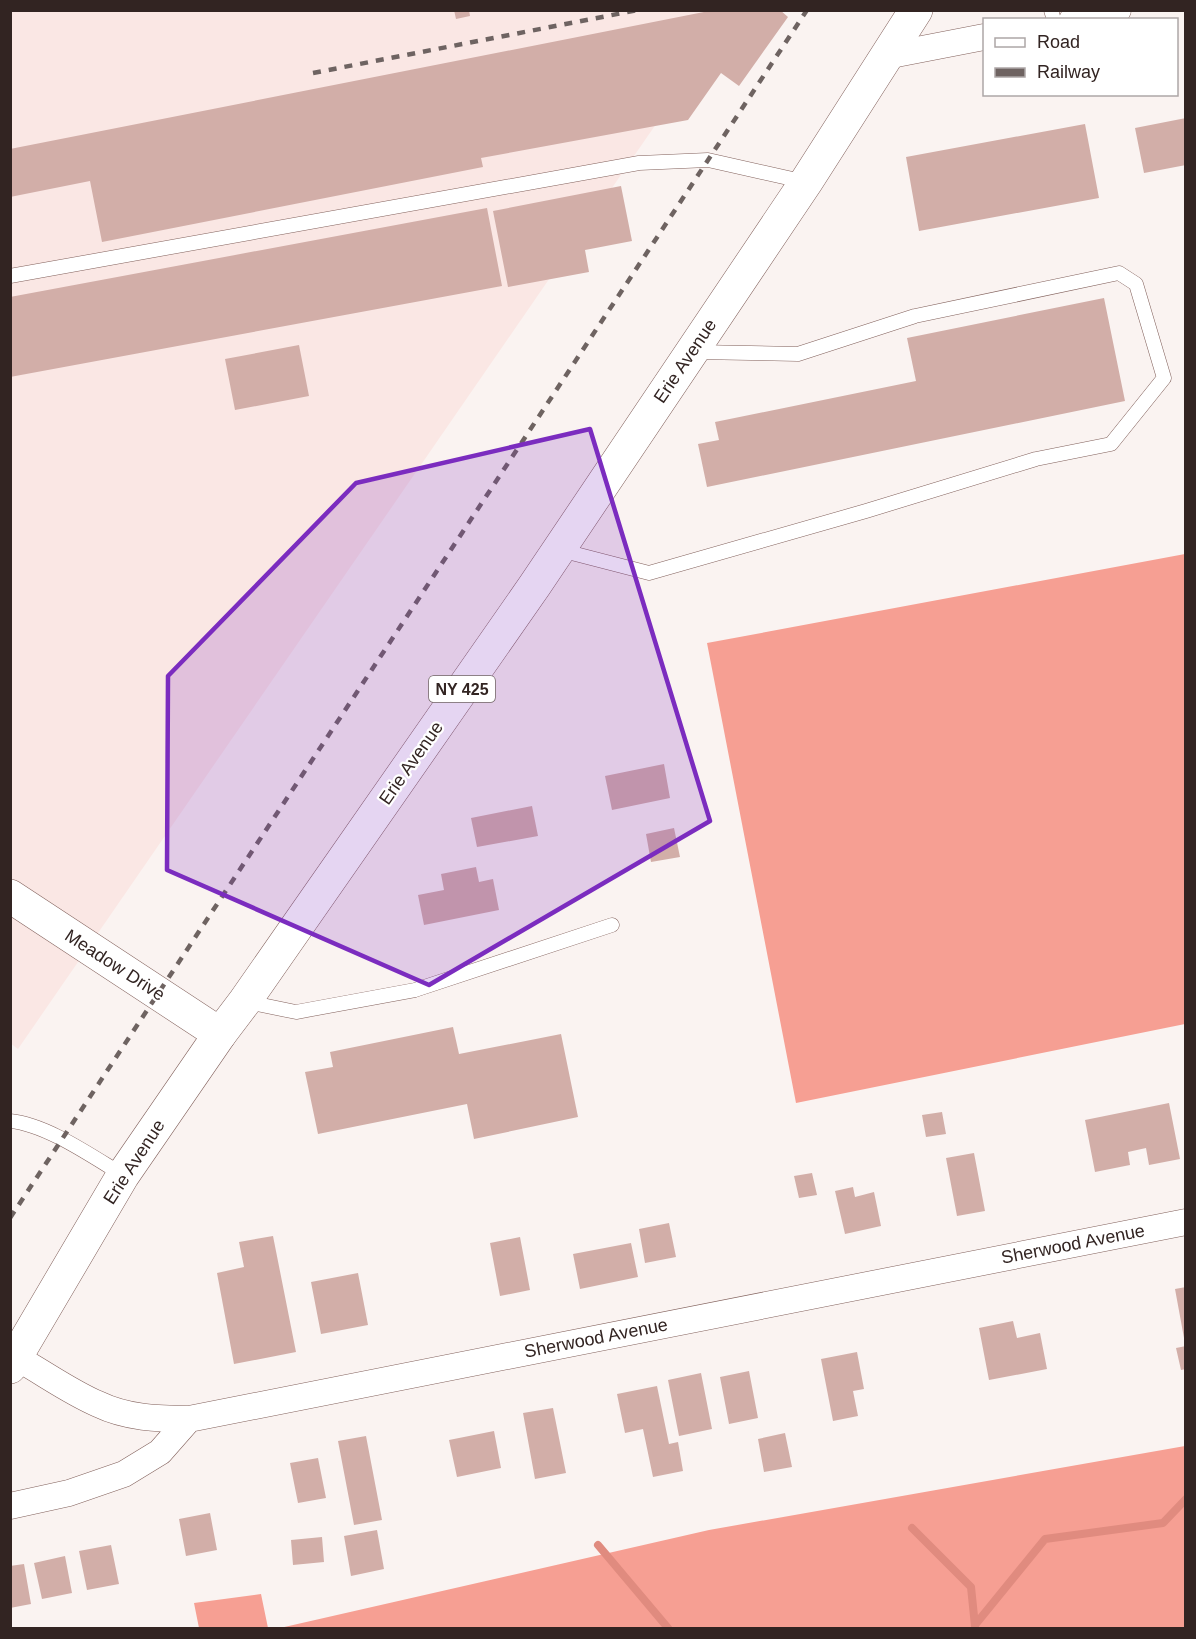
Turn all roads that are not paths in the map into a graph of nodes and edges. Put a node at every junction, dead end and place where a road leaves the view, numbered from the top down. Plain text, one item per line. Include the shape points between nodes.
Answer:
1 (916, 10) edge
2 (1118, 10) edge
3 (1081, 18) edge
4 (983, 37) edge
5 (886, 56) junction
6 (806, 182) junction
7 (10, 276) edge
8 (692, 352) junction
9 (558, 549) junction
10 (10, 896) edge
11 (612, 925) dead end
12 (245, 1001) junction
13 (220, 1034) junction
14 (10, 1121) edge
15 (123, 1175) junction
16 (1185, 1222) edge
17 (14, 1363) edge
18 (189, 1419) junction
19 (10, 1506) edge

1 - 5 main road, Erie Avenue / NY 425
2 - 3 street
4 - 5 street
5 - 6 main road, Erie Avenue / NY 425
6 - 7 lane via 708,160 639,163
6 - 8 main road, Erie Avenue / NY 425
8 - 9 main road, Erie Avenue / NY 425
8 - 9 lane via 798,354 915,316 1119,273 1136,284 1164,378 1111,444 1036,459 649,573
9 - 12 main road, Erie Avenue / NY 425
10 - 13 main road, Meadow Drive
11 - 12 lane via 415,990 296,1012
12 - 13 main road, Erie Avenue / NY 425
13 - 15 main road, Erie Avenue / NY 425
14 - 15 lane via 62,1139
15 - 17 main road, Erie Avenue / NY 425
16 - 18 street, Sherwood Avenue
17 - 18 street, Sherwood Avenue via 98,1405 126,1414
18 - 19 street via 160,1452 124,1474 69,1493

